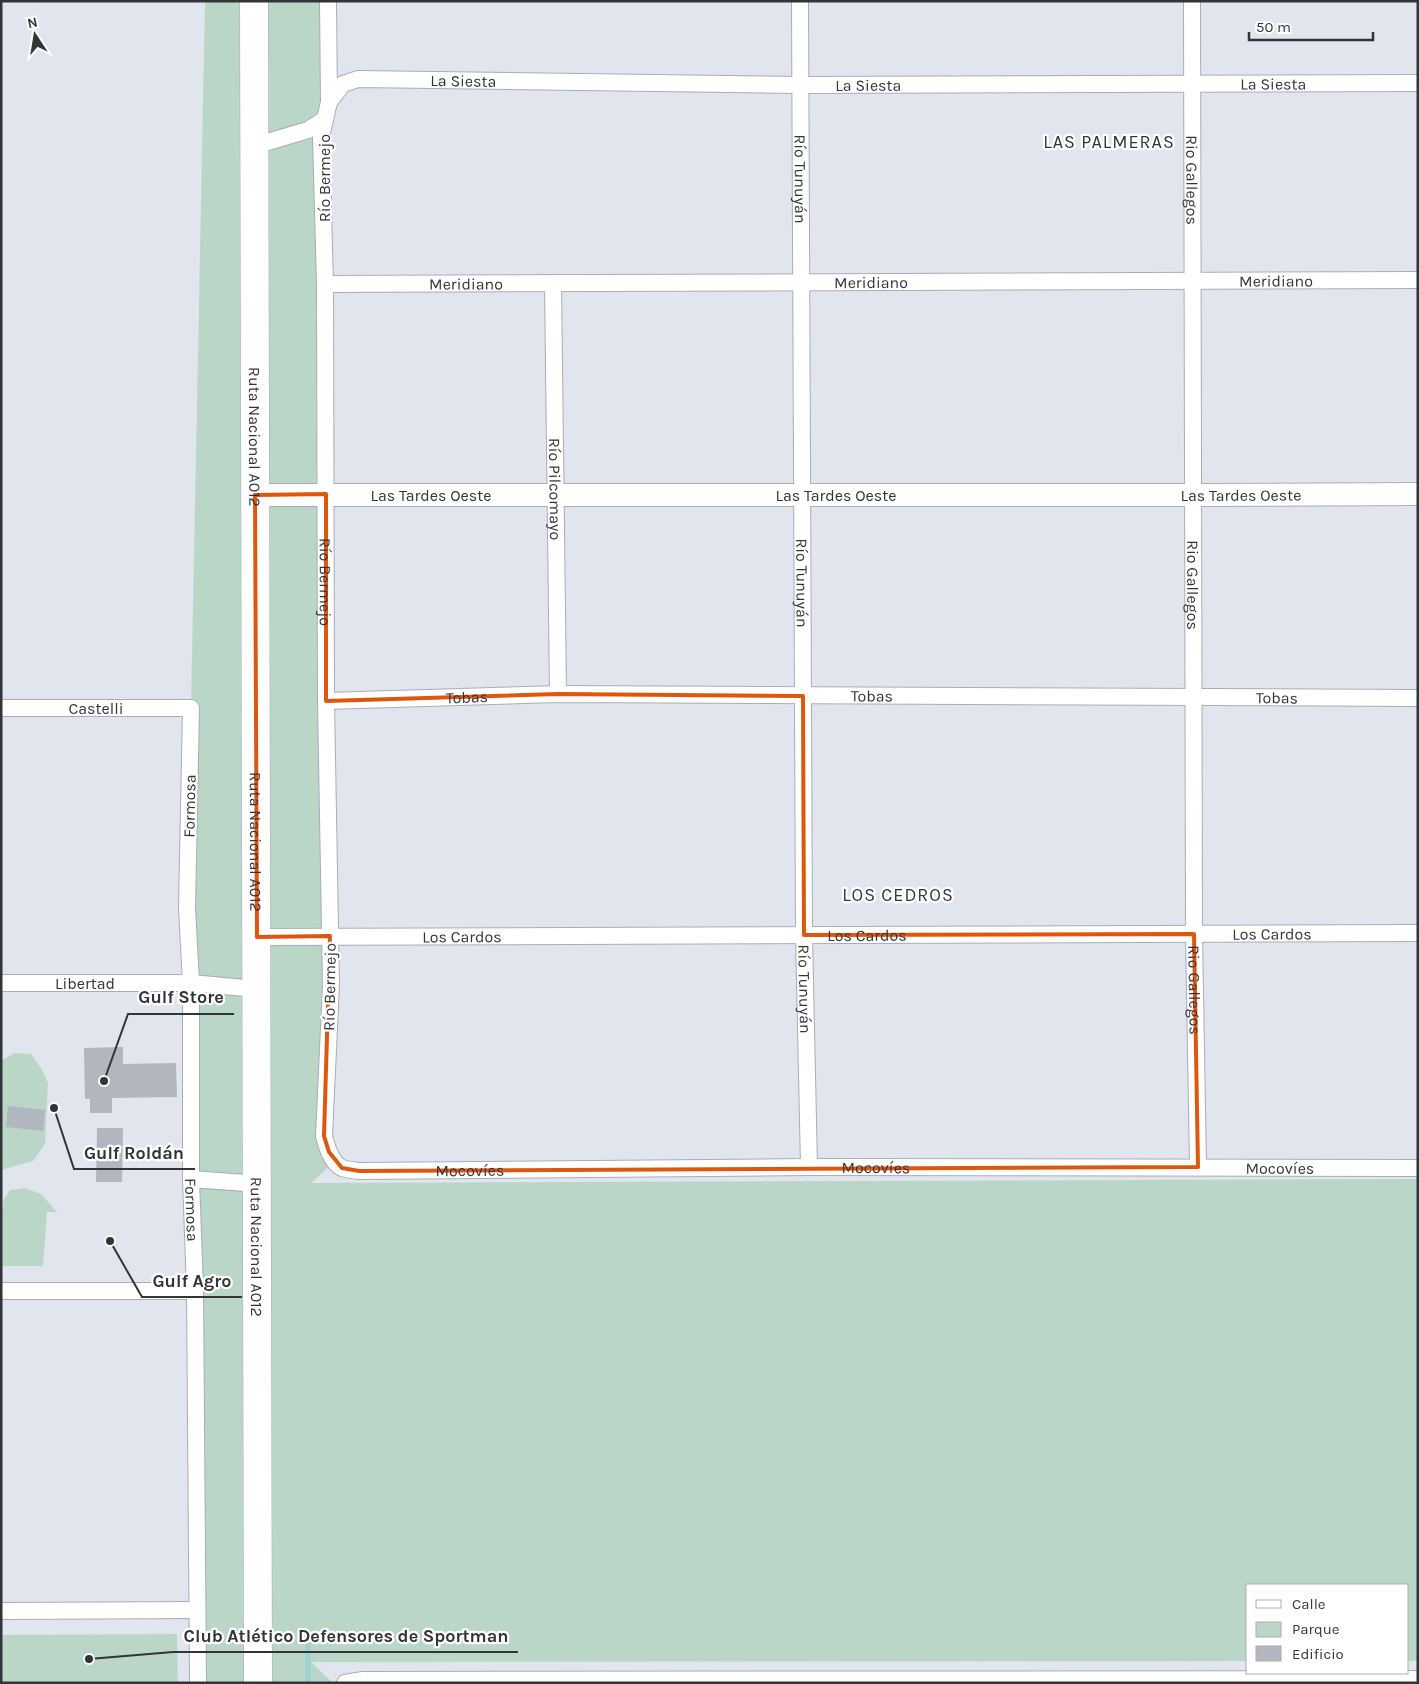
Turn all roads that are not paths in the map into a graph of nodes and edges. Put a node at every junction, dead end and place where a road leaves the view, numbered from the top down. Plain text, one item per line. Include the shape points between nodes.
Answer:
1 (254, 1) edge
2 (328, 1) edge
3 (800, 1) edge
4 (1192, 1) edge
5 (1418, 83) edge
6 (1192, 84) junction
7 (800, 85) junction
8 (329, 102) junction
9 (325, 119) junction
10 (254, 146) junction
11 (1418, 280) edge
12 (1193, 282) junction
13 (553, 283) junction
14 (801, 283) junction
15 (326, 284) junction
16 (255, 494) junction
17 (326, 494) junction
18 (556, 494) junction
19 (802, 494) junction
20 (1418, 494) edge
21 (1194, 495) junction
22 (558, 694) junction
23 (803, 696) junction
24 (1194, 698) junction
25 (1418, 698) edge
26 (326, 701) junction
27 (1, 708) edge
28 (191, 708) joint
29 (1418, 933) edge
30 (1194, 934) junction
31 (804, 935) junction
32 (257, 936) junction
33 (330, 936) junction
34 (1, 983) edge
35 (191, 983) junction
36 (257, 989) junction
37 (335, 1162) joint
38 (809, 1167) junction
39 (1198, 1167) junction
40 (1418, 1168) edge
41 (192, 1179) junction
42 (258, 1184) junction
43 (1, 1291) edge
44 (195, 1291) junction
45 (197, 1610) junction
46 (1, 1611) edge
47 (1418, 1679) edge
48 (800, 1681) edge
49 (1202, 1681) edge
50 (198, 1683) edge
51 (258, 1683) edge
52 (345, 1683) edge

1 - 10 highway, Ruta Nacional A012
2 - 8 street, Río Bermejo
3 - 7 street, Río Tunuyán
4 - 6 street, Rio Gallegos
5 - 6 street, La Siesta
6 - 7 street, La Siesta
6 - 12 street, Rio Gallegos
7 - 8 street, La Siesta via 358,79 343,84
7 - 14 street, Río Tunuyán
8 - 9 street, Río Bermejo
9 - 10 street via 308,130
9 - 15 street, Río Bermejo via 320,138
10 - 16 highway, Ruta Nacional A012
11 - 12 street, Meridiano
12 - 14 street, Meridiano
12 - 21 street, Rio Gallegos
13 - 14 street, Meridiano
13 - 15 street, Meridiano
13 - 18 street, Río Pilcomayo
14 - 19 street, Río Tunuyán
15 - 17 street, Río Bermejo
16 - 17 street, Las Tardes Oeste
16 - 32 highway, Ruta Nacional A012
17 - 18 street, Las Tardes Oeste
17 - 26 street, Río Bermejo
18 - 19 street, Las Tardes Oeste
18 - 22 street, Río Pilcomayo
19 - 21 street, Las Tardes Oeste
19 - 23 street, Río Tunuyán
20 - 21 street, Las Tardes Oeste
21 - 24 street, Rio Gallegos
22 - 23 street, Tobas
22 - 26 street, Tobas
23 - 24 street, Tobas
23 - 31 street, Río Tunuyán
24 - 25 street, Tobas
24 - 30 street, Rio Gallegos
26 - 33 street, Río Bermejo
27 - 28 street, Castelli
28 - 35 street, Formosa via 187,908
29 - 30 street, Los Cardos
30 - 31 street, Los Cardos
30 - 39 street, Rio Gallegos
31 - 33 street, Los Cardos
31 - 38 street, Río Tunuyán
32 - 33 street, Los Cardos
32 - 36 highway, Ruta Nacional A012
33 - 37 street, Río Bermejo via 324,1136
34 - 35 street, Libertad
35 - 36 street, Libertad
35 - 41 street, Formosa
36 - 42 highway, Ruta Nacional A012
37 - 38 street, Mocovíes via 342,1168 359,1171
38 - 39 street, Mocovíes
39 - 40 street, Mocovíes
41 - 42 street
41 - 44 street, Formosa
42 - 51 highway, Ruta Nacional A012
43 - 44 street
44 - 45 street, Formosa
45 - 46 street
45 - 50 street, Formosa
47 - 49 street
48 - 49 street
48 - 52 street via 363,1680

